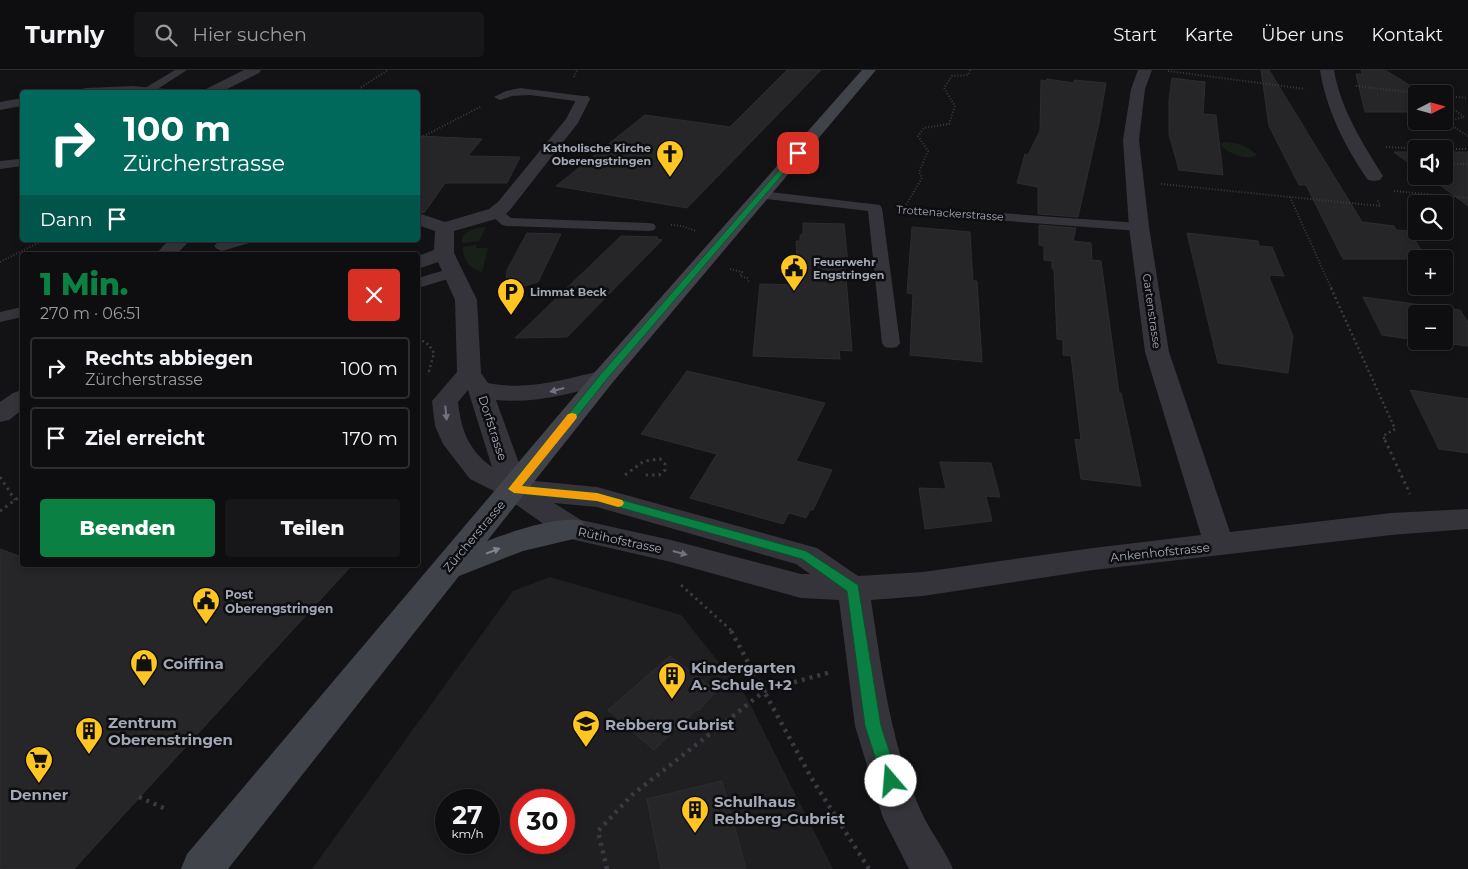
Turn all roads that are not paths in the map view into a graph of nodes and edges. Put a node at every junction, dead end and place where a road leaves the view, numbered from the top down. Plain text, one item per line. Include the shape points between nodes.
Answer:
1 (182, 70) edge
2 (254, 70) edge
3 (869, 70) edge
4 (1145, 70) edge
5 (1329, 82) edge
6 (157, 90) edge
7 (215, 90) edge
8 (500, 97) road end
9 (583, 98) joint
10 (20, 102) edge
11 (0, 106) edge
12 (19, 163) dead end
13 (0, 165) edge
14 (1374, 176) dead end
15 (762, 195) junction
16 (496, 213) junction
17 (972, 215) road end
18 (420, 220) edge
19 (650, 227) road end
20 (1139, 227) junction
21 (445, 228) junction
22 (178, 242) edge
23 (237, 242) edge
24 (222, 246) dead end
25 (168, 252) edge
26 (444, 253) junction
27 (420, 262) edge
28 (452, 273) junction
29 (420, 282) edge
30 (20, 312) edge
31 (0, 316) edge
32 (891, 343) dead end
33 (604, 377) junction
34 (475, 381) junction
35 (20, 399) edge
36 (0, 414) edge
37 (514, 489) junction
38 (1468, 519) edge
39 (572, 529) junction
40 (1219, 545) junction
41 (448, 568) junction
42 (853, 588) junction
43 (202, 869) edge
44 (932, 869) edge

1 - 6 lane
2 - 7 street
3 - 15 main road, Zürcherstrasse
4 - 20 street, Gartenstrasse via 1138,89 1131,140
5 - 14 street via 1340,117
8 - 9 lane via 519,90
9 - 16 street via 573,120
10 - 11 street
12 - 13 lane
15 - 32 lane via 875,208
15 - 33 main road, Zürcherstrasse
16 - 19 lane via 507,222
16 - 21 street
17 - 20 lane, Trottenackerstrasse
18 - 21 street
20 - 40 street, Gartenstrasse via 1157,352
21 - 26 street, Dorfstrasse
22 - 25 street
23 - 24 lane
26 - 27 street
26 - 28 street, Dorfstrasse
28 - 29 lane
28 - 34 street, Dorfstrasse via 466,300
30 - 31 lane
33 -> 34 street, Dorfstrasse via 528,395 500,394
33 - 37 main road, Zürcherstrasse
34 - 37 street, Dorfstrasse
34 -> 37 street, Dorfstrasse via 445,401 448,426 456,444 480,472
35 - 36 street
37 - 39 street, Rütihofstrasse
37 - 41 main road, Zürcherstrasse
37 - 42 street via 597,497 806,556
38 - 40 street, Ankenhofstrasse via 1391,524
41 -> 39 main road via 518,541
39 -> 42 street, Rütihofstrasse via 672,551 801,586
40 - 42 street, Ankenhofstrasse via 1093,559 923,584
41 - 43 main road, Zürcherstrasse
42 - 44 street via 873,726 903,818

